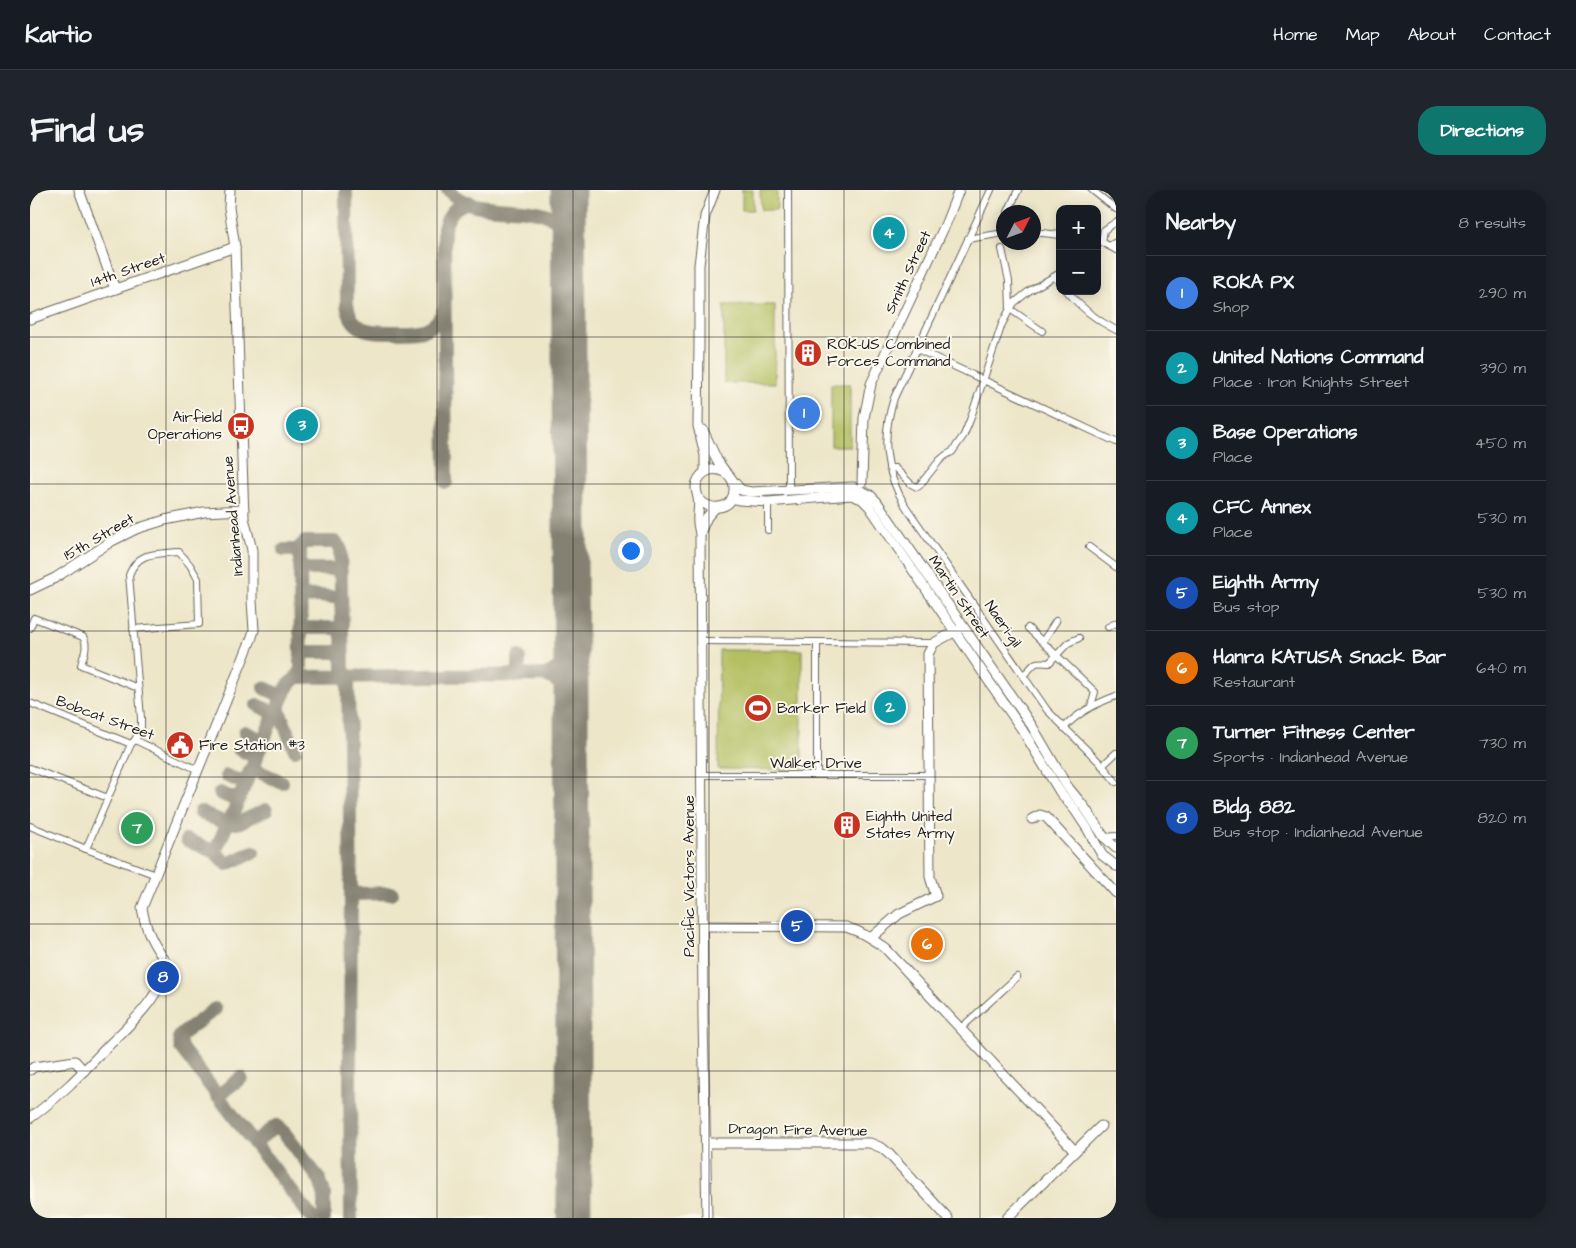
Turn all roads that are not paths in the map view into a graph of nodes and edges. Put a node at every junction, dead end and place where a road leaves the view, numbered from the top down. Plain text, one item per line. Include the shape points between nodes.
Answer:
1 (79, 190) edge
2 (230, 190) edge
3 (715, 190) edge
4 (788, 190) edge
5 (960, 190) edge
6 (991, 190) edge
7 (1018, 190) edge
8 (1092, 190) edge
9 (1011, 205) edge
10 (1116, 208) edge
11 (1116, 222) edge
12 (996, 233) edge
13 (1041, 233) edge
14 (1056, 235) edge
15 (1101, 237) edge
16 (968, 239) junction
17 (1116, 242) edge
18 (1101, 243) edge
19 (1110, 246) junction
20 (235, 247) junction
21 (1002, 250) edge
22 (1116, 250) edge
23 (1056, 276) edge
24 (115, 289) junction
25 (1070, 295) edge
26 (1010, 309) junction
27 (30, 319) edge
28 (1116, 330) edge
29 (1042, 331) dead end
30 (917, 348) junction
31 (984, 380) junction
32 (698, 418) junction
33 (1116, 442) edge
34 (889, 468) junction
35 (705, 472) junction
36 (729, 476) junction
37 (862, 482) junction
38 (853, 487) junction
39 (789, 490) junction
40 (870, 494) junction
41 (732, 498) junction
42 (699, 499) junction
43 (768, 502) junction
44 (715, 508) junction
45 (244, 510) junction
46 (768, 530) dead end
47 (700, 533) junction
48 (1089, 548) dead end
49 (1116, 567) edge
50 (30, 590) edge
51 (1056, 621) dead end
52 (1116, 623) edge
53 (1108, 627) dead end
54 (30, 628) edge
55 (1028, 628) dead end
56 (133, 629) junction
57 (959, 629) junction
58 (1079, 638) dead end
59 (701, 641) junction
60 (1042, 641) junction
61 (817, 642) junction
62 (934, 643) junction
63 (1056, 654) junction
64 (1023, 675) junction
65 (138, 688) junction
66 (1116, 696) edge
67 (30, 703) edge
68 (1091, 706) junction
69 (1064, 728) junction
70 (133, 742) junction
71 (1116, 753) edge
72 (1102, 766) junction
73 (30, 768) edge
74 (198, 770) junction
75 (703, 775) junction
76 (817, 775) junction
77 (929, 775) junction
78 (1116, 782) edge
79 (108, 798) junction
80 (1032, 819) dead end
81 (30, 826) edge
82 (1116, 836) edge
83 (1104, 837) junction
84 (1116, 848) edge
85 (86, 849) junction
86 (1116, 866) edge
87 (156, 875) junction
88 (1116, 893) edge
89 (704, 926) junction
90 (872, 937) junction
91 (1017, 978) dead end
92 (960, 1029) junction
93 (30, 1070) edge
94 (84, 1071) junction
95 (30, 1118) edge
96 (1101, 1126) dead end
97 (706, 1143) junction
98 (1075, 1151) junction
99 (1012, 1216) edge
100 (707, 1218) edge
101 (948, 1218) edge

1 - 24 main road
2 - 20 main road, Indianhead Avenue via 229,208
3 - 32 main road via 705,216 698,265
4 - 39 street
5 - 37 main road, Smith Street via 871,384 864,410
6 - 16 street, Naeri-gil
7 - 9 street
8 - 10 street
11 - 15 street via 1104,230
12 - 16 street
13 - 14 street
16 - 30 street, Naeri-gil
17 - 19 street
18 - 19 street
19 - 22 street
20 - 24 main road, 14th Street
20 - 45 main road, Indianhead Avenue
21 - 26 street via 1009,281
23 - 26 street via 1029,291
24 - 27 main road, 14th Street
25 - 28 street
26 - 29 street
26 - 31 street
30 - 31 street
30 - 34 street, Naeri-gil via 894,398 886,426
31 - 33 street
31 - 34 street via 964,435 920,486 914,486 895,468
32 - 35 main road
32 - 36 main road via 717,460
34 - 64 street, Naeri-gil via 906,507
35 - 36 main road via 715,469
35 - 42 main road via 696,484
36 - 39 main road via 741,490
36 - 41 main road via 734,489
37 - 38 street
37 - 40 street
38 - 39 main road
38 - 40 main road
40 - 57 main road, Martin Street
41 - 43 main road, Martin Street
41 - 44 main road via 724,506
42 - 44 main road via 706,506
42 - 47 main road, Pacific Victors Avenue
43 - 46 street
43 - 57 main road, Martin Street via 851,495 862,499
44 - 47 main road
45 - 50 main road, 15th Street via 204,512 136,529
45 - 74 main road, Indianhead Avenue via 252,550 254,630
47 - 59 main road, Pacific Victors Avenue
48 - 49 street
51 - 60 street
52 - 53 street
54 - 65 street via 34,618 83,637 86,646 81,666
55 - 60 street
56 - 56 street via 199,624 198,579 179,552 142,557 132,566 129,575
56 - 65 street
57 - 62 main road
57 - 83 main road, Martin Street via 1032,726 1067,786
57 - 86 main road, Martin Street via 1060,792 1102,855
58 - 63 street
59 - 61 street
59 - 75 main road, Pacific Victors Avenue
60 - 63 street
61 - 62 street
61 - 76 street
62 - 77 main road via 928,654
63 - 64 street via 1049,663 1035,662
63 - 68 street via 1095,692
64 - 69 street, Naeri-gil
65 - 70 street via 140,727
66 - 68 street
67 - 70 street, Bobcat Street
68 - 69 street
69 - 72 street, Naeri-gil
70 - 74 street, Bobcat Street
70 - 79 street
71 - 72 street
72 - 78 street, Naeri-gil
73 - 79 street
74 - 87 main road, Indianhead Avenue
75 - 76 street, Walker Drive
75 - 89 main road, Pacific Victors Avenue
76 - 77 street, Walker Drive
77 - 90 main road via 930,877 936,896 899,914
79 - 85 street
80 - 88 main road via 1040,815 1046,817
81 - 85 street
82 - 83 street
83 - 84 main road, Martin Street
85 - 87 street
87 - 94 main road, Indianhead Avenue via 142,908 145,925 166,962 163,977 142,1011
89 - 90 main road via 846,927
89 - 97 main road, Pacific Victors Avenue
90 - 92 main road
91 - 92 street
92 - 98 main road
93 - 94 main road via 75,1061
94 - 95 main road, Indianhead Avenue
96 - 98 main road
97 - 100 main road, Pacific Victors Avenue
97 - 101 main road, Dragon Fire Avenue via 877,1145
98 - 99 main road

